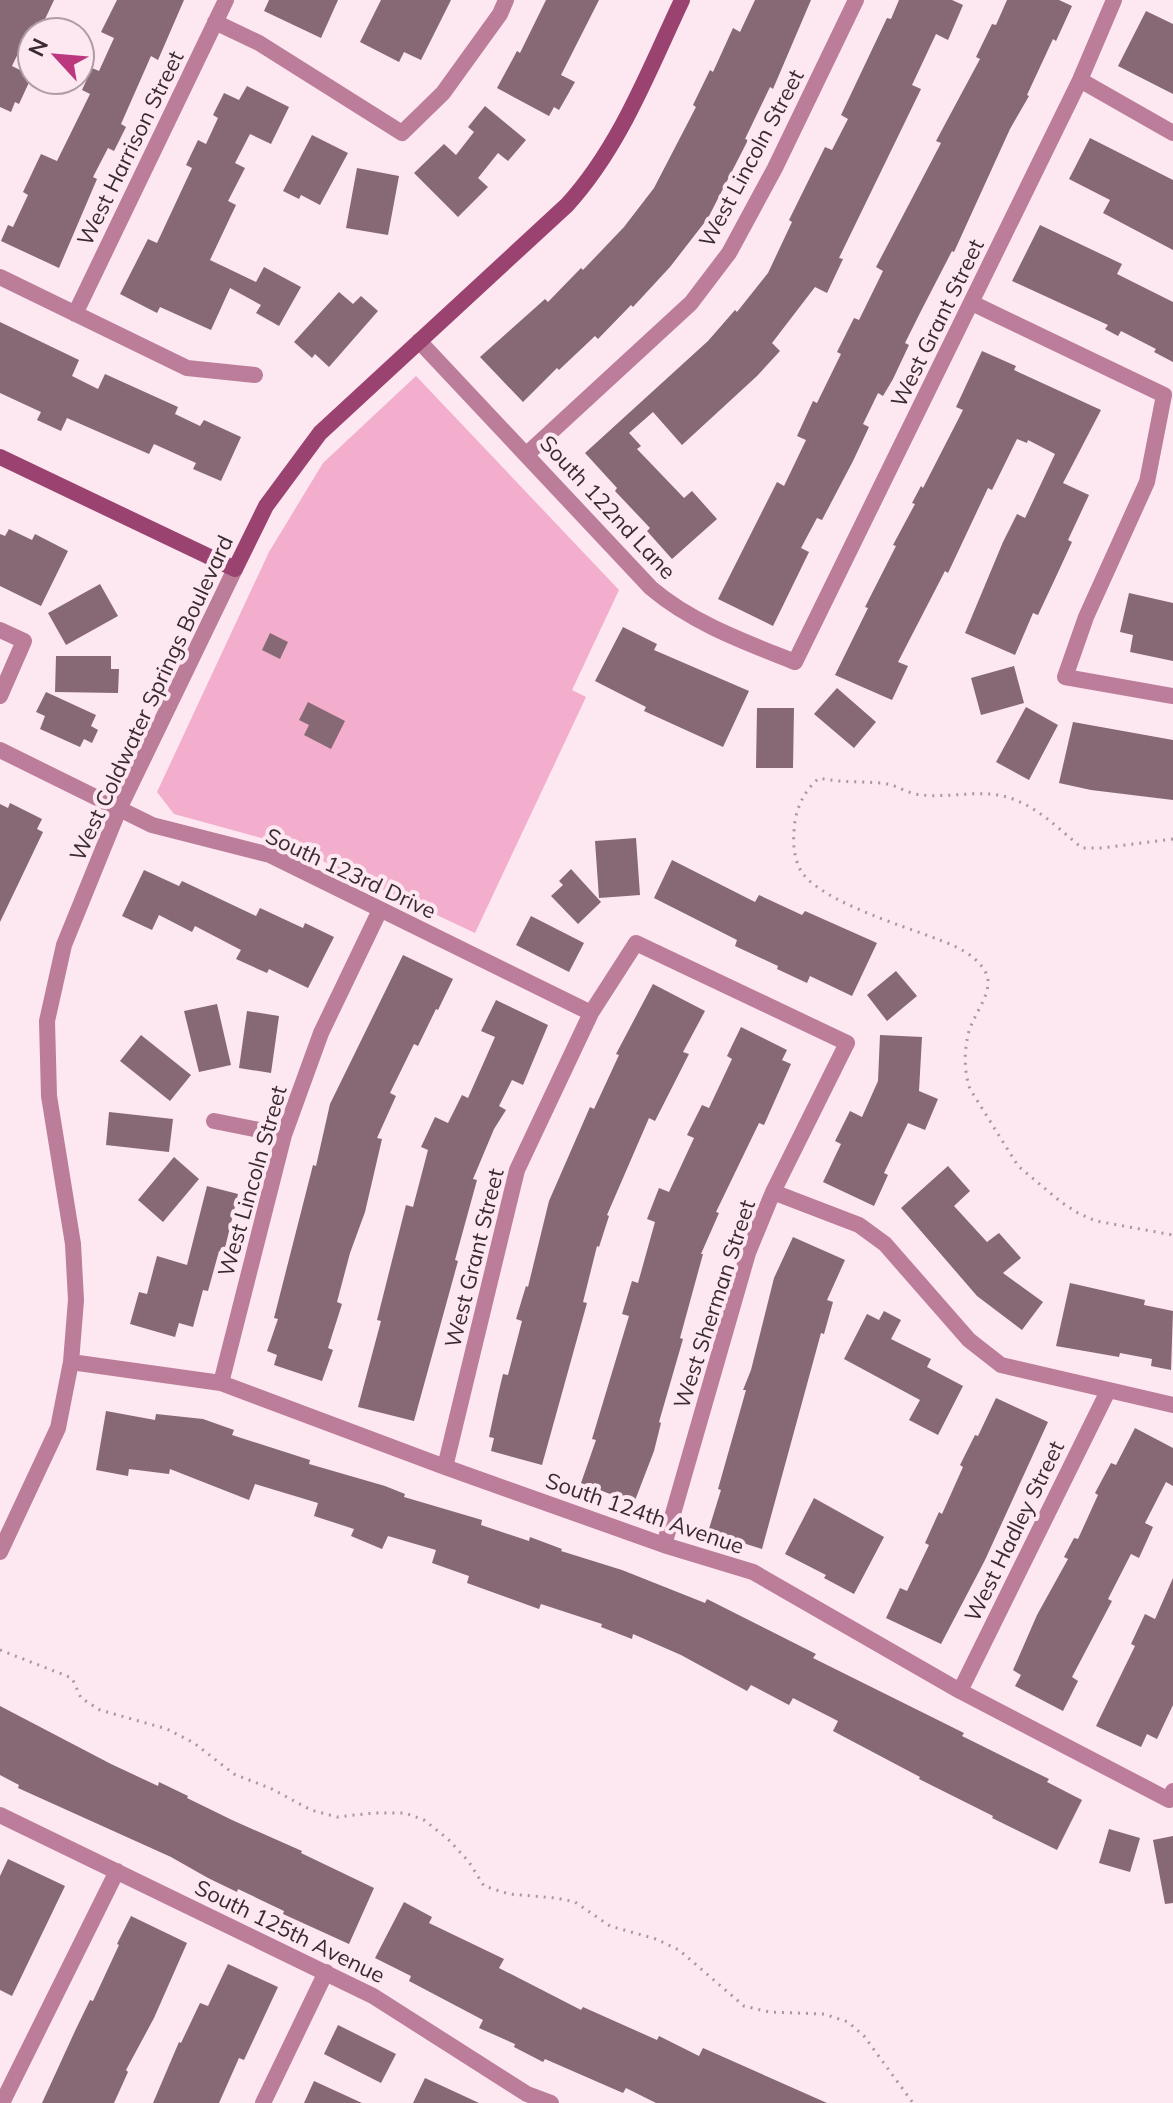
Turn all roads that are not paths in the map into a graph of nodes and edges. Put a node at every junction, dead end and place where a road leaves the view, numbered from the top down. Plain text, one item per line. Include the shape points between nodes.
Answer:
1 (226, 0) edge
2 (506, 0) edge
3 (682, 0) edge
4 (856, 0) edge
5 (1114, 0) edge
6 (215, 22) junction
7 (1080, 80) junction
8 (1173, 133) edge
9 (0, 277) edge
10 (972, 303) junction
11 (75, 314) junction
12 (419, 341) junction
13 (255, 375) dead end
14 (527, 454) junction
15 (0, 457) edge
16 (235, 569) junction
17 (0, 630) edge
18 (795, 662) joint
19 (0, 696) edge
20 (1173, 696) edge
21 (0, 750) edge
22 (120, 807) junction
23 (380, 910) junction
24 (591, 1013) junction
25 (847, 1043) joint
26 (214, 1121) dead end
27 (284, 1135) junction
28 (773, 1192) junction
29 (71, 1362) junction
30 (221, 1383) junction
31 (1108, 1391) junction
32 (1173, 1405) edge
33 (445, 1467) junction
34 (664, 1545) junction
35 (0, 1552) edge
36 (960, 1691) junction
37 (1171, 1795) edge
38 (0, 1815) edge
39 (117, 1871) junction
40 (326, 1972) junction
41 (524, 2098) edge
42 (2, 2103) edge
43 (263, 2103) edge
44 (551, 2103) edge

1 - 6 street, West Harrison Street
2 - 6 street via 443,93 402,133 259,43
3 - 12 street, West Coldwater Springs Boulevard via 610,148 586,185
4 - 14 street, West Lincoln Street via 729,253 691,303
5 - 7 street, West Grant Street
6 - 11 street, West Harrison Street
7 - 8 street
7 - 10 street, West Grant Street
9 - 11 street
10 - 18 street, West Grant Street
10 - 20 street via 1164,395 1147,482 1065,677
11 - 13 street via 187,368
12 - 14 street, South 122nd Lane
12 - 16 street, West Coldwater Springs Boulevard via 305,450 266,506
14 - 18 street, South 122nd Lane via 672,606
15 - 16 street
16 - 22 street, West Coldwater Springs Boulevard
17 - 19 street via 24,641
21 - 22 street, South 123rd Drive
22 - 23 street, South 123rd Drive via 152,825 270,855
22 - 29 street, West Coldwater Springs Boulevard via 64,945 47,1021 49,1096 75,1272
23 - 24 street, South 123rd Drive
23 - 27 street, West Lincoln Street via 321,1033
24 - 25 street, West Grant Street via 636,943
24 - 33 street, West Grant Street via 517,1170
25 - 28 street, West Sherman Street
26 - 27 street
27 - 30 street, West Lincoln Street
28 - 31 street via 859,1225 885,1244 969,1340 1001,1365
28 - 34 street, West Sherman Street via 748,1253
29 - 30 street, South 124th Avenue
29 - 35 street, West Coldwater Springs Boulevard via 58,1428
30 - 33 street, South 124th Avenue
31 - 32 street
31 - 36 street, West Hadley Street
33 - 34 street, South 124th Avenue
34 - 36 street, South 124th Avenue via 753,1572
36 - 37 street, South 124th Avenue
38 - 39 street, South 125th Avenue
39 - 40 street, South 125th Avenue
39 - 42 street
40 - 41 street, South 125th Avenue via 373,1996
40 - 43 street
41 - 44 street, South 125th Avenue

